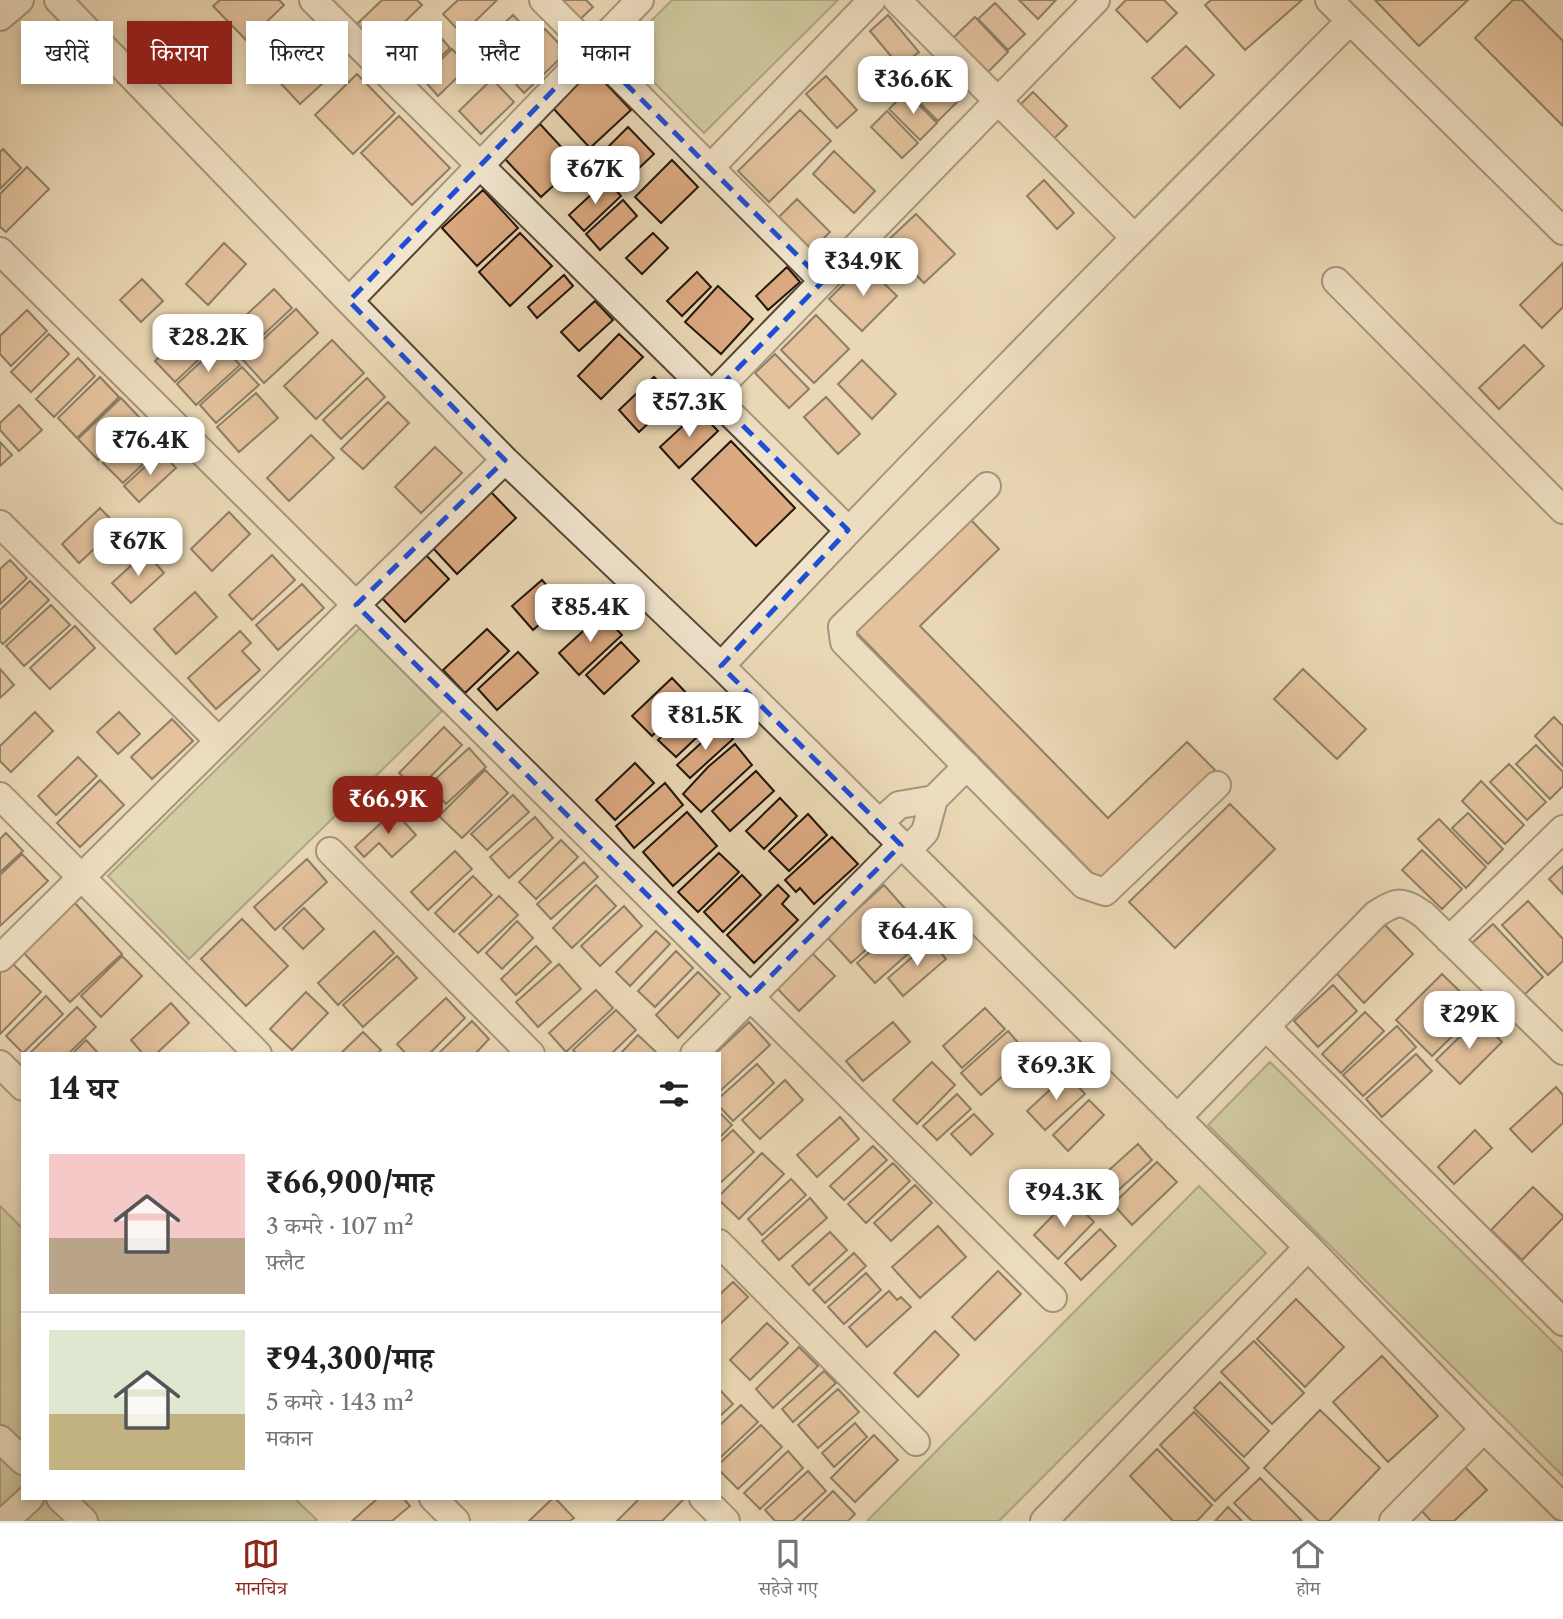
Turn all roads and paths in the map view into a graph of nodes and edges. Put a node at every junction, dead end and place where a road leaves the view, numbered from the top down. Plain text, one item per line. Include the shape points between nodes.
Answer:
1 (20, 0) edge
2 (58, 0) edge
3 (313, 0) edge
4 (543, 0) edge
5 (640, 0) edge
6 (872, 0) edge
7 (897, 0) edge
8 (1096, 0) edge
9 (1329, 0) edge
10 (0, 18) edge
11 (564, 21) edge
12 (620, 21) edge
13 (1350, 21) junction
14 (559, 84) edge
15 (626, 84) edge
16 (998, 101) junction
17 (480, 165) junction
18 (710, 168) junction
19 (1563, 231) edge
20 (1134, 237) junction
21 (0, 251) edge
22 (823, 281) junction
23 (1336, 281) dead end
24 (349, 301) junction
25 (712, 395) junction
26 (505, 460) junction
27 (987, 486) dead end
28 (1563, 510) edge
29 (0, 524) edge
30 (848, 530) junction
31 (356, 605) junction
32 (721, 666) junction
33 (219, 741) junction
34 (967, 766) junction
35 (1217, 785) dead end
36 (0, 796) edge
37 (934, 799) junction
38 (879, 823) junction
39 (1563, 830) edge
40 (904, 848) junction
41 (330, 851) dead end
42 (81, 877) junction
43 (1449, 940) junction
44 (0, 958) edge
45 (750, 997) junction
46 (1266, 1027) junction
47 (1563, 1051) edge
48 (256, 1052) edge
49 (529, 1052) edge
50 (696, 1052) edge
51 (0, 1064) edge
52 (21, 1085) edge
53 (1177, 1118) junction
54 (721, 1245) edge
55 (1308, 1247) junction
56 (1054, 1298) dead end
57 (1563, 1322) edge
58 (1484, 1429) junction
59 (0, 1439) edge
60 (916, 1442) dead end
61 (21, 1459) edge
62 (28, 1500) edge
63 (62, 1500) edge
64 (435, 1500) edge
65 (705, 1500) edge
66 (1563, 1507) edge
67 (5, 1521) edge
68 (84, 1521) edge
69 (456, 1521) edge
70 (726, 1521) edge
71 (1044, 1521) edge
72 (1393, 1521) edge

1 - 10 street
2 - 24 street
3 - 17 street
4 - 11 street
5 - 12 street
6 - 18 street
7 - 16 street
8 - 16 street
9 - 13 street
13 - 19 street
13 - 20 street
14 - 17 street
15 - 18 street
16 - 20 street
16 - 22 street
17 - 24 street
17 - 25 street
18 - 22 street
20 - 30 street
21 - 31 street
22 - 25 street
23 - 28 street
24 - 26 street
25 - 30 street
26 - 31 street
26 - 32 street
27 - 34 street via 842,627 844,642
29 - 33 street
30 - 32 street
31 - 33 street
31 - 45 street
32 - 38 street
33 - 42 street
34 - 35 street via 1084,886 1104,892
34 - 37 street
36 - 42 street
37 - 38 street via 899,805
37 - 40 street via 925,832
38 - 40 street
39 - 43 street
40 - 45 street
40 - 53 street
41 - 49 street
42 - 44 street
42 - 48 street
43 - 46 street via 1407,903 1392,904 1376,914
43 - 47 street
45 - 50 street
45 - 56 street
46 - 53 street
46 - 57 street
51 - 52 street
53 - 55 street
54 - 60 street
55 - 58 street
55 - 71 street
58 - 66 street
58 - 72 street
59 - 61 street
62 - 67 street
63 - 68 street
64 - 69 street
65 - 70 street

